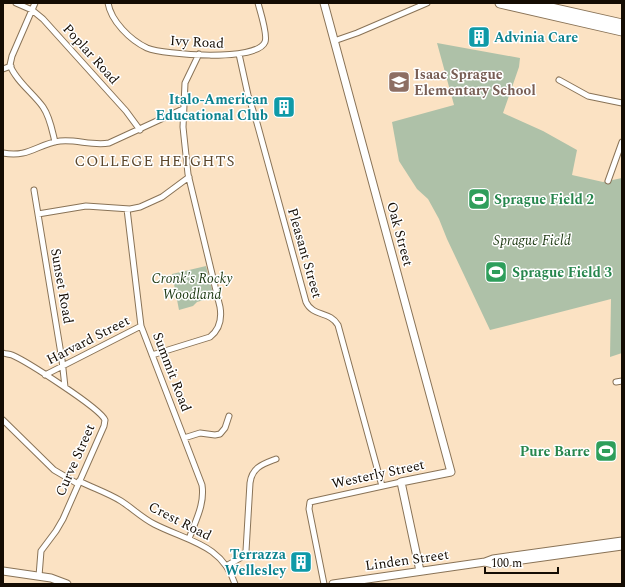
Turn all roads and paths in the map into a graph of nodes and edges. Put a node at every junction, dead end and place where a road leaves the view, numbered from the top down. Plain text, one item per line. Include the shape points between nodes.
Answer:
1 (16, 3) edge
2 (35, 3) edge
3 (108, 3) edge
4 (258, 3) edge
5 (324, 3) edge
6 (427, 3) edge
7 (500, 3) edge
8 (529, 3) edge
9 (32, 10) junction
10 (622, 24) edge
11 (622, 31) edge
12 (334, 41) junction
13 (199, 54) junction
14 (239, 54) junction
15 (10, 66) junction
16 (3, 69) edge
17 (559, 80) dead end
18 (622, 103) edge
19 (183, 109) junction
20 (140, 130) junction
21 (55, 142) junction
22 (622, 142) edge
23 (3, 153) edge
24 (189, 177) junction
25 (608, 181) dead end
26 (34, 190) dead end
27 (127, 209) junction
28 (38, 214) junction
29 (141, 326) junction
30 (3, 353) edge
31 (152, 355) junction
32 (63, 365) junction
33 (46, 375) junction
34 (622, 380) edge
35 (616, 382) dead end
36 (65, 387) junction
37 (229, 416) dead end
38 (3, 420) edge
39 (184, 438) junction
40 (276, 459) dead end
41 (451, 472) joint
42 (79, 482) junction
43 (401, 482) junction
44 (382, 486) junction
45 (188, 539) junction
46 (622, 541) edge
47 (622, 546) edge
48 (485, 562) junction
49 (226, 566) junction
50 (3, 571) edge
51 (420, 571) junction
52 (39, 576) junction
53 (67, 584) edge
54 (235, 584) edge
55 (324, 584) edge
56 (333, 584) edge

1 - 9 street, Poplar Road
2 - 9 street
3 - 13 street, Ivy Road via 113,19 139,44 161,52
4 - 14 street, Ivy Road via 265,41 258,49
5 - 12 street, Oak Street
6 - 12 street
7 - 11 highway
8 - 10 highway
9 - 15 street
9 - 20 street, Poplar Road via 112,95
12 - 41 street, Oak Street
13 - 14 street, Ivy Road
13 - 19 street via 186,80
14 - 44 street, Pleasant Street via 248,95 306,302 313,311 332,318 339,327
15 - 16 street
15 - 21 street via 44,108
17 - 18 street via 588,96
19 - 20 street
19 - 24 street
20 - 21 street via 104,144
21 - 23 street via 25,153
22 - 25 street
24 - 27 street via 159,199
24 - 31 street via 220,308 220,322 214,333 207,338
26 - 28 street, Sunset Road
27 - 28 street via 86,206
27 - 29 street, Summit Road
28 - 32 street, Sunset Road
29 - 31 street, Summit Road
29 - 32 street, Harvard Street
30 - 33 street, Curve Street via 17,357
31 - 39 street, Summit Road
32 - 33 street, Harvard Street
32 - 36 street, Sunset Road
33 - 36 street, Curve Street
34 - 35 street
36 - 42 street, Curve Street via 100,413 105,420
37 - 39 street via 220,434 200,433
38 - 42 street, Crest Road via 56,471
39 - 45 street, Summit Road via 200,477 203,492 199,512
40 - 49 street via 259,466 252,473 246,551 242,557
41 - 43 street, Westerly Street
42 - 45 street, Crest Road via 116,498 155,524
42 - 52 street, Curve Street via 58,529 42,551
43 - 44 street, Westerly Street
43 - 51 street
44 - 55 street, Westerly Street via 310,502
45 - 49 street, Crest Road via 212,551
46 - 48 street, Linden Street via 493,558
47 - 48 street, Linden Street via 493,564
48 - 51 street, Linden Street
49 - 54 street, Crest Road
50 - 52 street
51 - 56 street, Linden Street
52 - 53 street

